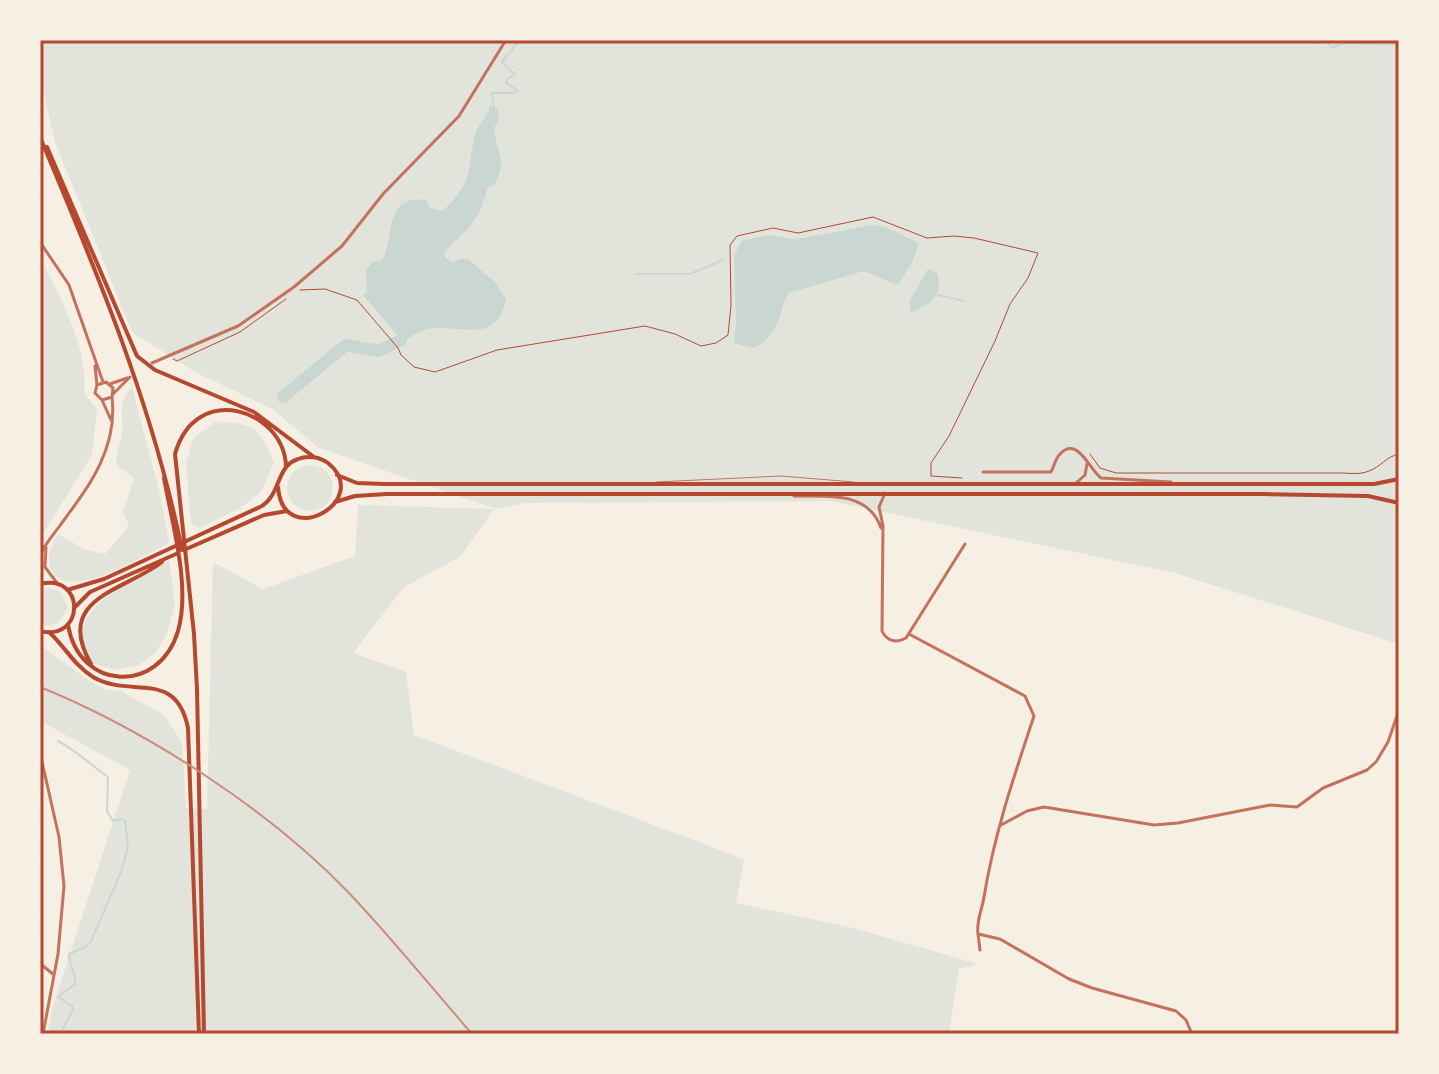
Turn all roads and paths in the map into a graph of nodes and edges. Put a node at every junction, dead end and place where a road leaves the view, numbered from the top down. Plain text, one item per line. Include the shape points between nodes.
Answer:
1 (506, 40) edge
2 (40, 136) edge
3 (40, 242) edge
4 (297, 290) dead end
5 (94, 361) junction
6 (152, 363) dead end
7 (103, 382) junction
8 (110, 384) junction
9 (97, 385) junction
10 (112, 396) junction
11 (102, 400) junction
12 (112, 424) junction
13 (1079, 452) junction
14 (1399, 454) edge
15 (314, 457) junction
16 (1088, 461) junction
17 (286, 467) junction
18 (983, 472) dead end
19 (337, 475) junction
20 (970, 478) dead end
21 (1399, 479) edge
22 (1074, 484) junction
23 (1187, 485) junction
24 (278, 487) junction
25 (762, 493) junction
26 (886, 493) junction
27 (335, 502) junction
28 (1399, 503) edge
29 (290, 511) junction
30 (178, 526) junction
31 (882, 535) junction
32 (47, 543) junction
33 (965, 544) dead end
34 (40, 555) edge
35 (166, 558) junction
36 (183, 570) junction
37 (58, 583) junction
38 (40, 584) edge
39 (67, 590) junction
40 (75, 607) junction
41 (68, 625) junction
42 (40, 631) edge
43 (50, 633) junction
44 (909, 634) junction
45 (93, 667) junction
46 (1399, 710) edge
47 (40, 753) edge
48 (998, 827) junction
49 (978, 934) junction
50 (980, 950) dead end
51 (40, 959) edge
52 (53, 974) junction
53 (40, 998) edge
54 (48, 999) junction
55 (43, 1034) edge
56 (201, 1034) edge
57 (1192, 1034) edge

1 - 6 street via 459,116 383,194 342,246 238,326
2 - 15 main road via 137,356 155,370 254,412
2 - 30 main road via 102,286 159,448
3 - 5 street via 66,280
4 - 20 path via 325,289 357,300 401,355 414,367 435,372 497,350 645,326 701,346 716,343 728,335 730,245 737,236 773,228 798,233 873,217 927,238 974,238 1038,253 931,463 931,476
5 - 7 street
5 - 9 street
7 - 8 street
7 - 9 street
8 - 10 street
8 - 10 street via 130,377
9 - 11 street via 95,393
10 - 11 street
10 - 12 street
11 - 12 street
12 - 32 street via 96,475
13 - 14 path via 1089,453 1100,468 1116,473 1365,473
13 - 16 street
13 - 18 street via 1061,453 1051,472
15 - 17 main road via 299,458
15 - 19 main road
16 - 22 street via 1085,475
16 - 23 street via 1096,475 1106,479
17 - 24 main road
17 - 30 main road via 281,446 259,422 219,409 196,420 175,454
19 - 22 main road via 357,483 384,484
19 - 27 main road
21 - 23 main road via 1374,484
22 - 23 main road
24 - 29 main road
24 - 39 main road via 262,506 104,579
25 - 26 main road
25 - 27 main road via 387,494
25 - 31 street via 857,500 876,516
26 - 28 main road via 1288,494 1368,496
26 - 31 street via 879,507
27 - 29 main road via 317,517
29 - 35 main road via 264,515
30 - 36 main road
31 - 44 street via 882,631 892,641
32 - 34 street
32 - 37 street via 45,567
33 - 44 street
35 - 40 main road via 90,592
35 - 45 main road via 87,609 80,638
36 - 45 main road via 181,619 160,661 141,675 125,678
36 - 56 main road via 194,634 198,712
37 - 38 main road
37 - 39 main road
39 - 40 main road
40 - 41 main road
41 - 43 main road
41 - 45 main road via 73,647
42 - 43 main road
43 - 56 main road via 94,677 162,690 185,714
44 - 48 street via 1025,696 1030,704 1034,716
46 - 48 street via 1376,762 1297,807 1270,805 1154,825 1044,807
47 - 52 street via 64,886
48 - 49 street
49 - 50 street
49 - 57 street via 1000,939 1092,988 1176,1011
51 - 52 street
52 - 54 street
53 - 54 street
54 - 55 street

